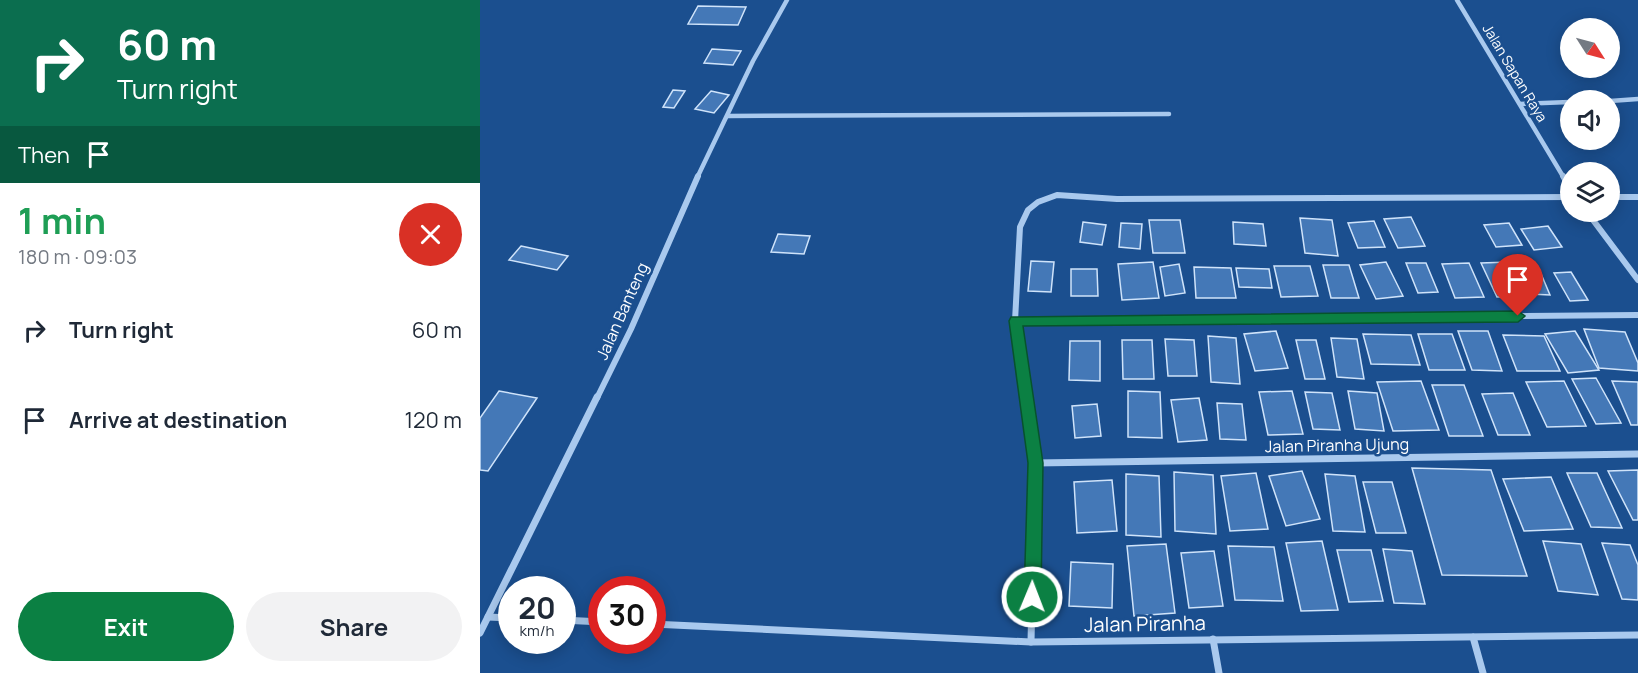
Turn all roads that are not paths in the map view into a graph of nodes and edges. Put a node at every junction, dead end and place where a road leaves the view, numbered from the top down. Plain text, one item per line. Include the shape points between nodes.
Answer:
1 (787, 0) edge
2 (1457, 0) edge
3 (1638, 99) edge
4 (1620, 100) edge
5 (1560, 102) edge
6 (1520, 104) junction
7 (1169, 114) dead end
8 (728, 116) junction
9 (1560, 171) edge
10 (1560, 197) edge
11 (1620, 197) edge
12 (1638, 197) edge
13 (1594, 222) edge
14 (1638, 280) edge
15 (1638, 315) edge
16 (1015, 321) junction
17 (1638, 454) edge
18 (1035, 463) junction
19 (488, 617) junction
20 (498, 617) edge
21 (666, 625) edge
22 (480, 633) edge
23 (1638, 635) edge
24 (1473, 637) junction
25 (1213, 639) junction
26 (1031, 642) junction
27 (1219, 673) edge
28 (1483, 673) edge

1 - 8 street, Jalan Banteng
2 - 6 street, Jalan Sapan Raya
3 - 4 street
5 - 6 street
6 - 9 street, Jalan Sapan Raya
7 - 8 street
8 - 19 street, Jalan Banteng via 673,228 631,329
10 - 16 street via 1117,199 1057,195 1028,210 1020,227
11 - 12 street
13 - 14 street
15 - 16 street
16 - 18 street
17 - 18 street, Jalan Piranha Ujung
18 - 26 street
19 - 20 street
19 - 22 street, Jalan Banteng
21 - 26 street, Jalan Piranha
23 - 24 street, Jalan Piranha
24 - 25 street, Jalan Piranha
24 - 28 street
25 - 26 street, Jalan Piranha
25 - 27 street

